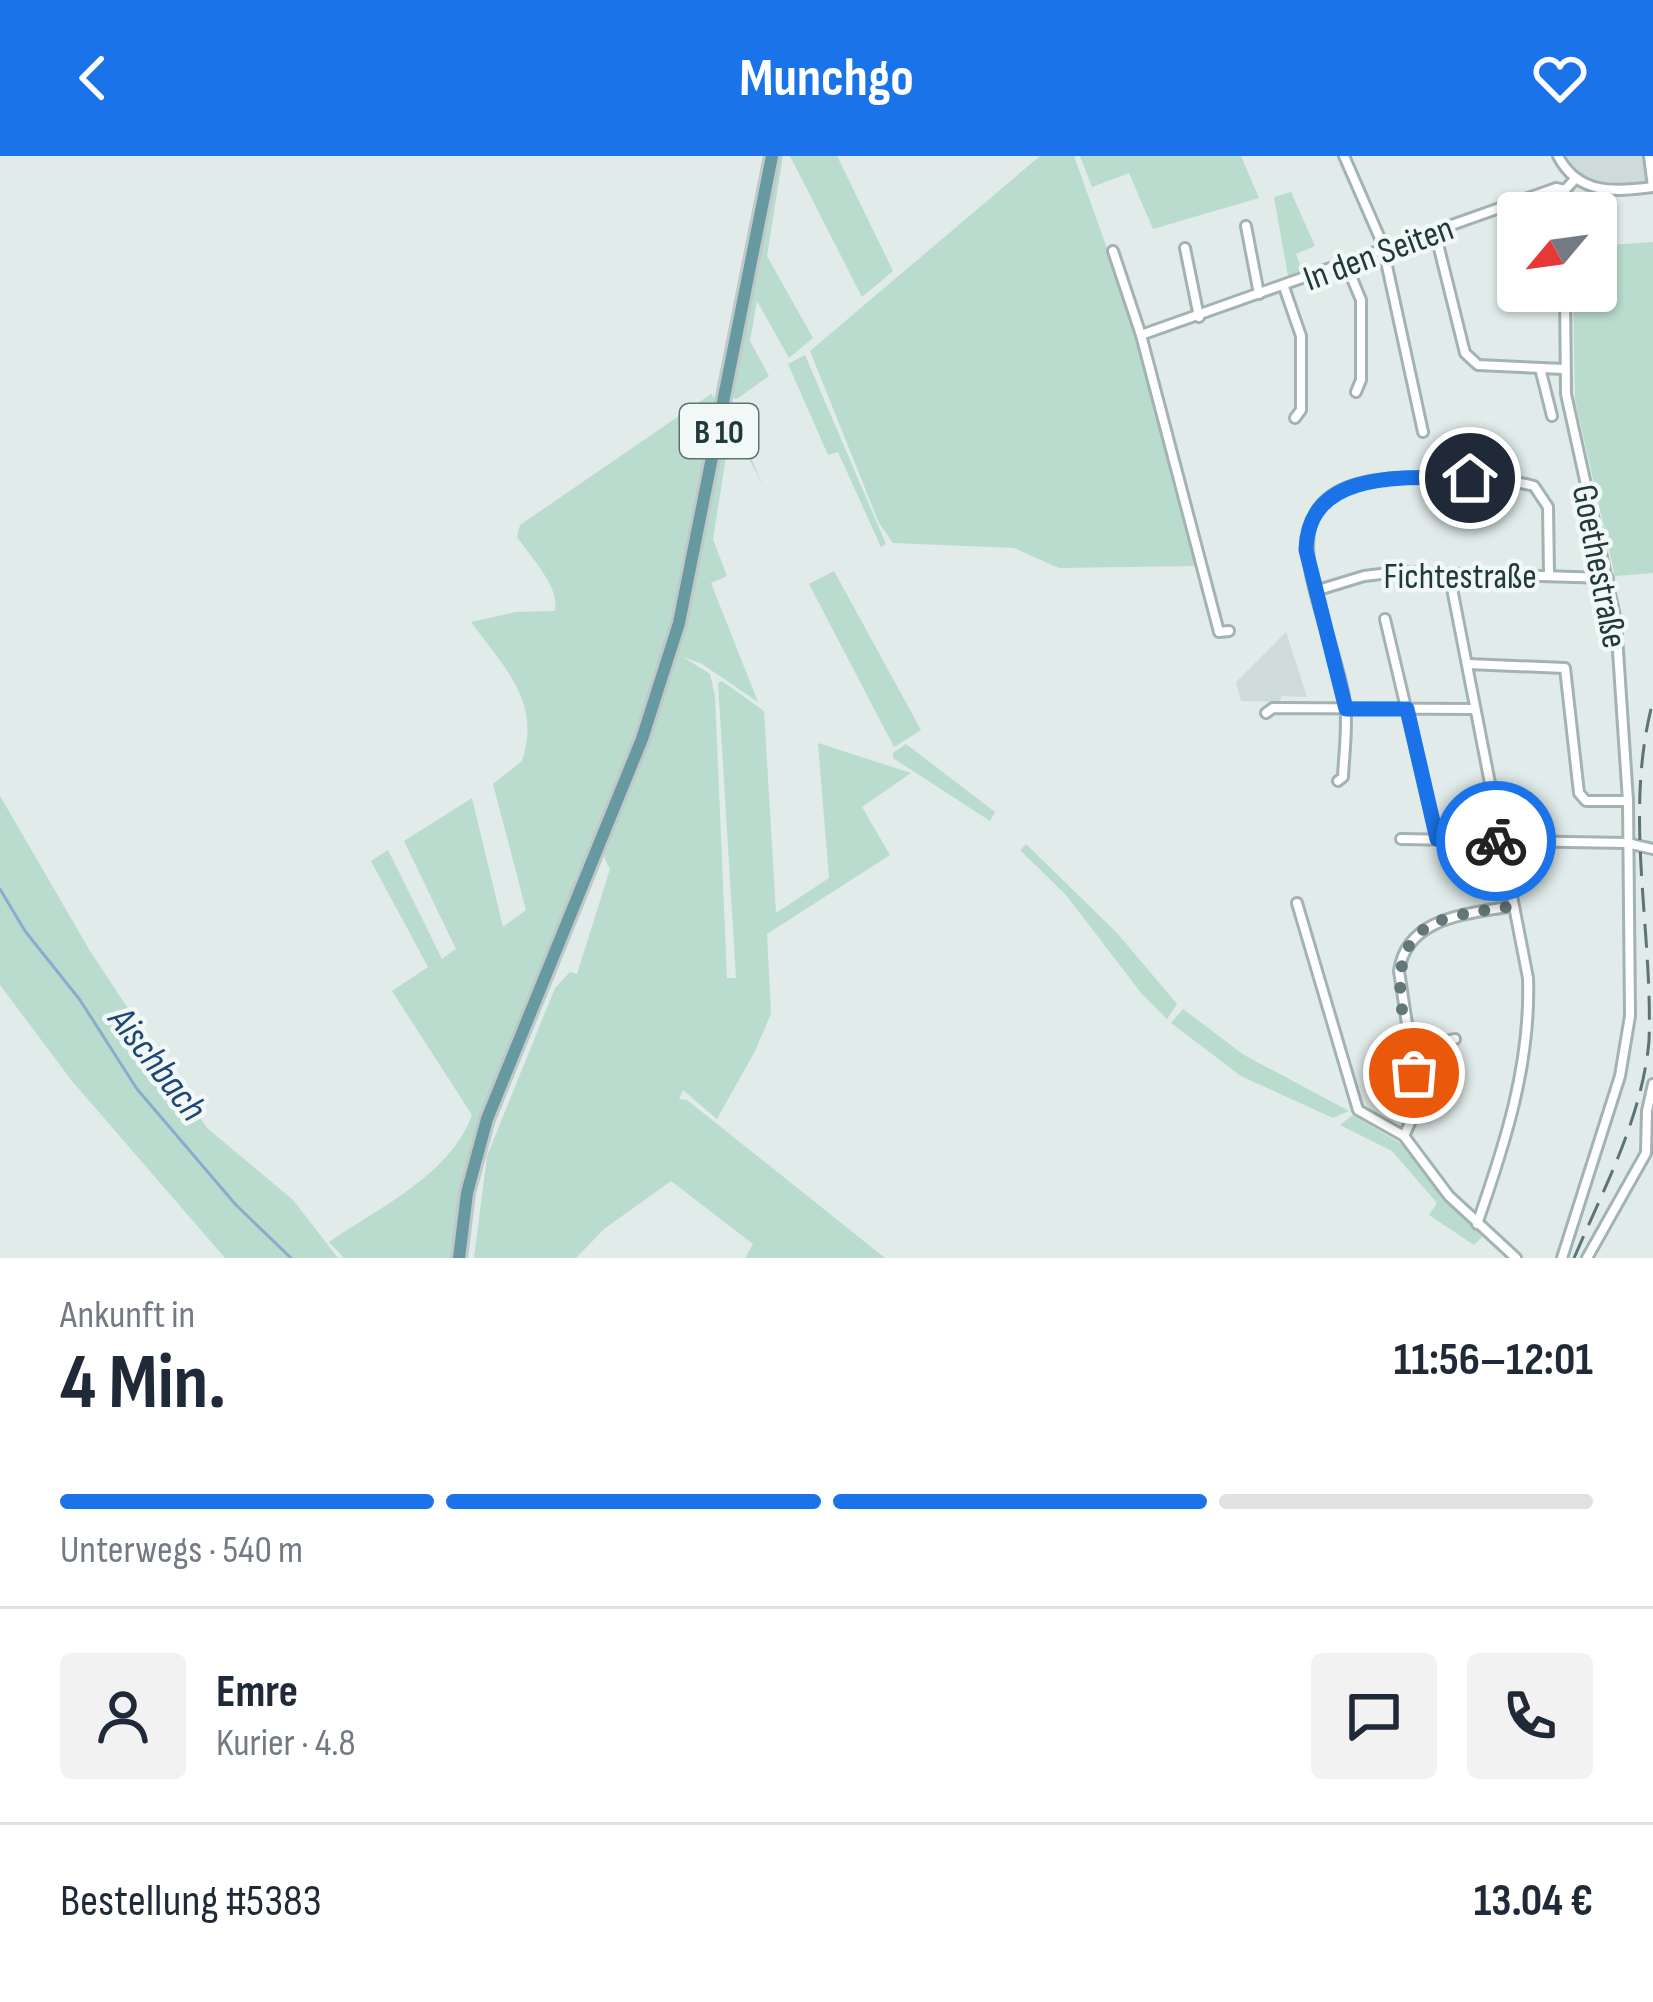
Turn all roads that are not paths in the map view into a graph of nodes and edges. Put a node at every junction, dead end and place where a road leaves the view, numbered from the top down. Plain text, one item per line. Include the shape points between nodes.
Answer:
1 (772, 156) edge
2 (1344, 156) edge
3 (1558, 156) edge
4 (1649, 156) edge
5 (1575, 179) junction
6 (1653, 187) edge
7 (1565, 190) joint
8 (1246, 226) dead end
9 (1436, 232) junction
10 (1185, 248) dead end
11 (1384, 250) junction
12 (1113, 251) dead end
13 (1346, 264) junction
14 (1284, 286) junction
15 (1259, 295) junction
16 (1565, 312) edge
17 (1199, 317) junction
18 (1141, 335) junction
19 (1540, 368) junction
20 (1564, 369) junction
21 (1356, 392) dead end
22 (1552, 416) dead end
23 (1295, 418) dead end
24 (1423, 431) dead end
25 (1449, 573) junction
26 (1549, 574) junction
27 (1608, 578) junction
28 (1315, 591) junction
29 (1385, 619) dead end
30 (1229, 631) dead end
31 (1468, 664) junction
32 (1346, 709) junction
33 (1407, 709) junction
34 (1475, 710) junction
35 (1266, 713) dead end
36 (1338, 781) dead end
37 (1628, 801) junction
38 (1401, 839) dead end
39 (1437, 839) junction
40 (1500, 841) junction
41 (1627, 843) junction
42 (1653, 849) edge
43 (1297, 903) dead end
44 (1513, 906) junction
45 (1455, 1039) dead end
46 (1410, 1048) junction
47 (1653, 1084) edge
48 (1651, 1135) edge
49 (1404, 1136) junction
50 (1477, 1224) junction
51 (459, 1258) edge
52 (1516, 1258) edge
53 (1562, 1258) edge
54 (1587, 1258) edge

1 - 51 main road, B 10 via 679,623 642,740 487,1119
2 - 11 street
3 - 5 street
4 - 6 street
5 - 6 street via 1619,192
5 - 7 street
7 - 9 street, In den Seiten
8 - 15 street, In den Seiten
9 - 11 street, In den Seiten
9 - 19 street via 1465,353 1478,365
10 - 17 street
11 - 13 street, In den Seiten
11 - 24 street
12 - 18 street
13 - 14 street, In den Seiten
13 - 21 street via 1361,300
14 - 15 street, In den Seiten
14 - 23 street via 1301,337
15 - 17 street, In den Seiten
16 - 20 street, Goethestraße
17 - 18 street, In den Seiten
18 - 30 street via 1219,632
19 - 20 street
19 - 22 street
20 - 27 street, Goethestraße
25 - 26 street, Fichtestraße
25 - 28 street, Fichtestraße via 1364,576
25 - 31 street
26 - 27 street, Fichtestraße
26 - 28 street via 1548,507 1534,486 1385,478 1345,488 1318,510 1306,534
27 - 37 street, Goethestraße
28 - 32 street
29 - 33 street
31 - 34 street
31 - 37 street via 1565,668 1579,793
32 - 33 street
32 - 35 street
32 - 36 street
33 - 34 street
33 - 39 street
34 - 40 street
37 - 41 street, Goethestraße
38 - 39 street
39 - 40 street
40 - 41 street
40 - 44 street
41 - 42 street
41 - 53 street, Goethestraße via 1630,1033
43 - 49 street via 1358,1110
44 - 46 street via 1446,919 1413,939 1399,971
44 - 50 street via 1528,978 1528,1036
45 - 46 street
46 - 49 street via 1420,1103
47 - 48 street
48 - 54 street
49 - 50 street
50 - 52 street

